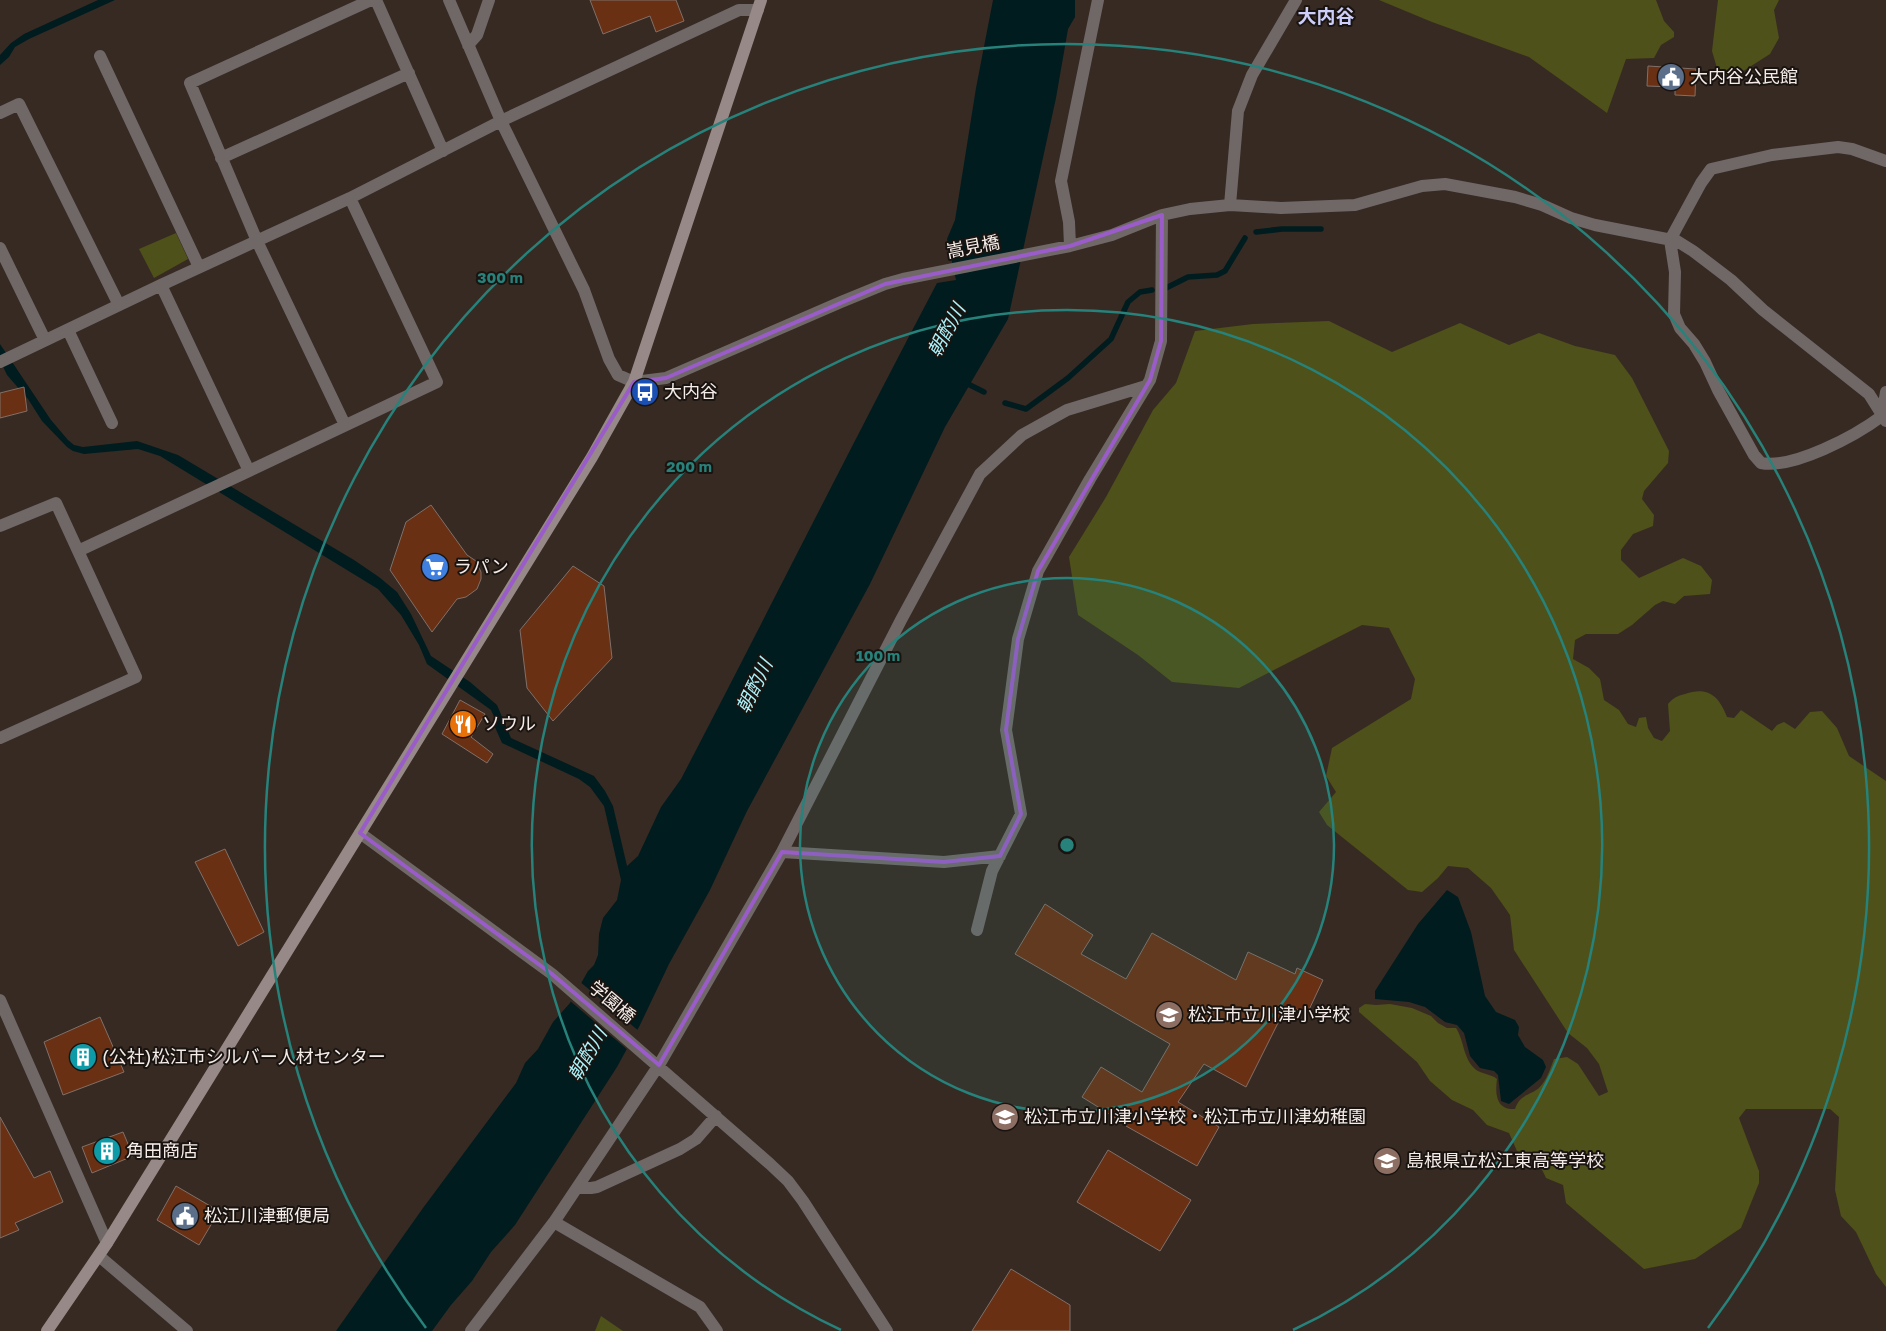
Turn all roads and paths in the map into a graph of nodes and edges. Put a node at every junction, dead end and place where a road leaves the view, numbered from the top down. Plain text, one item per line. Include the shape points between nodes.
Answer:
1 (371, 0) edge
2 (376, 0) edge
3 (449, 0) edge
4 (489, 0) edge
5 (1098, 0) edge
6 (1296, 0) edge
7 (759, 5) edge
8 (468, 46) junction
9 (100, 56) dead end
10 (409, 73) junction
11 (0, 113) edge
12 (501, 122) junction
13 (443, 151) junction
14 (222, 158) junction
15 (1886, 161) edge
16 (350, 198) junction
17 (1230, 206) junction
18 (1162, 215) junction
19 (1670, 240) junction
20 (257, 241) junction
21 (1070, 246) junction
22 (0, 248) edge
23 (199, 267) junction
24 (161, 285) junction
25 (119, 305) junction
26 (68, 330) junction
27 (45, 340) junction
28 (0, 362) edge
29 (634, 382) junction
30 (1146, 386) junction
31 (1886, 392) edge
32 (1884, 418) edge
33 (112, 423) dead end
34 (345, 425) junction
35 (249, 471) junction
36 (0, 526) edge
37 (78, 551) junction
38 (0, 738) edge
39 (360, 833) junction
40 (782, 852) junction
41 (1000, 856) junction
42 (977, 930) dead end
43 (0, 1000) edge
44 (654, 1061) junction
45 (716, 1116) junction
46 (577, 1188) junction
47 (554, 1222) junction
48 (107, 1243) junction
49 (99, 1256) junction
50 (47, 1331) edge
51 (187, 1331) edge
52 (471, 1331) edge
53 (717, 1331) edge
54 (887, 1331) edge

1 - 14 street via 190,83
2 - 10 street
3 - 8 street
4 - 8 street via 477,34
5 - 21 street via 1061,181
6 - 17 street via 1252,75 1238,111
7 - 12 street via 739,10
7 - 29 street
8 - 12 street
9 - 23 street
10 - 13 street
10 - 14 street
11 - 25 street via 18,104
12 - 13 street
12 - 29 street via 584,290 609,359 618,375
13 - 16 street
14 - 20 street
15 - 19 street via 1838,147 1772,155 1711,169
16 - 20 street
16 - 34 street via 437,382
17 - 18 street, 嵩見橋
17 - 19 street, 嵩見橋 via 1355,205 1422,186 1445,184 1515,196 1595,225
18 - 21 street, 嵩見橋 via 1112,235
18 - 30 street via 1161,341
19 - 32 street, 嵩見橋 via 1693,250 1869,394
19 - 32 street via 1675,272 1674,314 1680,328 1705,362 1760,463 1791,460 1834,445
20 - 23 street
20 - 34 street
21 - 29 street, 嵩見橋 via 885,284 666,378
22 - 27 street
23 - 24 street
24 - 25 street
24 - 35 street
25 - 26 street
26 - 27 street
26 - 33 street
27 - 28 street
29 - 39 street via 592,457
30 - 40 street via 1067,410 1022,435 980,474
30 - 41 street via 1038,571 1018,639 1006,730 1021,814
31 - 32 street
34 - 35 street
35 - 37 street
36 - 37 street via 56,503
37 - 38 street via 136,677
39 - 44 street, 学園橋 via 552,974
39 - 48 street
40 - 41 street via 944,862
40 - 44 street
41 - 42 street via 992,871
43 - 48 street
44 - 45 street, 学園橋
44 - 46 street
45 - 46 street via 680,1150 597,1187
45 - 54 street, 学園橋 via 788,1181
46 - 47 street
47 - 52 street
47 - 53 street via 700,1307
48 - 49 street
49 - 50 street
49 - 51 street

